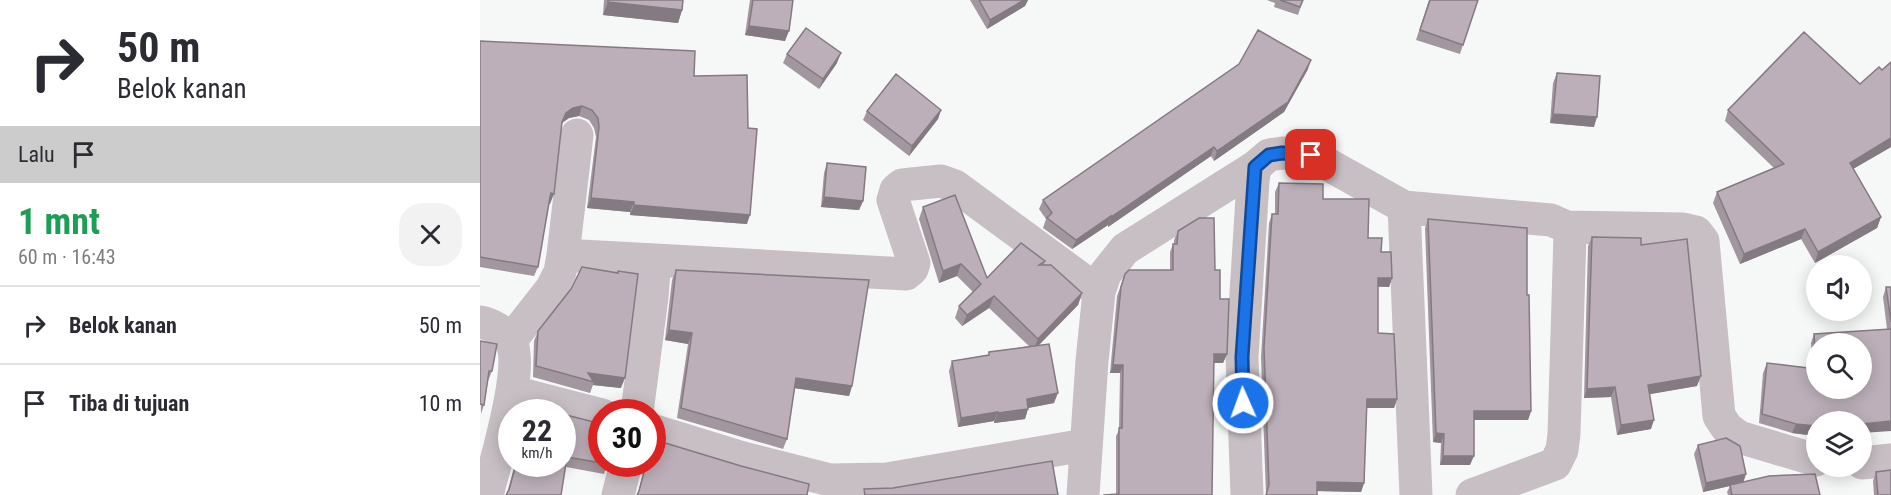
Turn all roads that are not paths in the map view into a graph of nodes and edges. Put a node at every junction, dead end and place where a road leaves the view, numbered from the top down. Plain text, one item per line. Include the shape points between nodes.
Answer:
1 (577, 135) dead end
2 (1255, 167) junction
3 (1404, 207) junction
4 (1567, 228) junction
5 (563, 255) junction
6 (655, 260) junction
7 (1099, 292) junction
8 (480, 322) edge
9 (511, 340) junction
10 (513, 392) junction
11 (639, 399) edge
12 (588, 411) edge
13 (666, 434) edge
14 (1085, 445) junction
15 (1806, 457) edge
16 (1891, 460) edge
17 (1872, 462) edge
18 (623, 477) edge
19 (829, 488) edge
20 (487, 495) edge
21 (618, 495) edge
22 (1083, 495) edge
23 (1247, 495) edge
24 (1416, 495) edge
25 (1472, 495) edge

1 - 5 street
2 - 3 street via 1269,155 1311,155
2 - 7 street via 1125,249 1105,274
2 - 23 street via 1242,357
3 - 4 street via 1551,220
3 - 24 street
4 - 15 street via 1696,232 1703,241 1719,416 1739,437
4 - 25 street via 1570,234 1562,450 1555,464
5 - 6 street
5 - 9 street via 552,288
6 - 7 street via 906,274 914,263 893,200 902,185 941,181 955,186
6 - 11 street
7 - 14 street
8 - 9 street
9 - 10 street via 515,355
10 - 12 street
10 - 20 street
13 - 19 street
14 - 19 street
14 - 22 street
16 - 17 street
18 - 21 street

